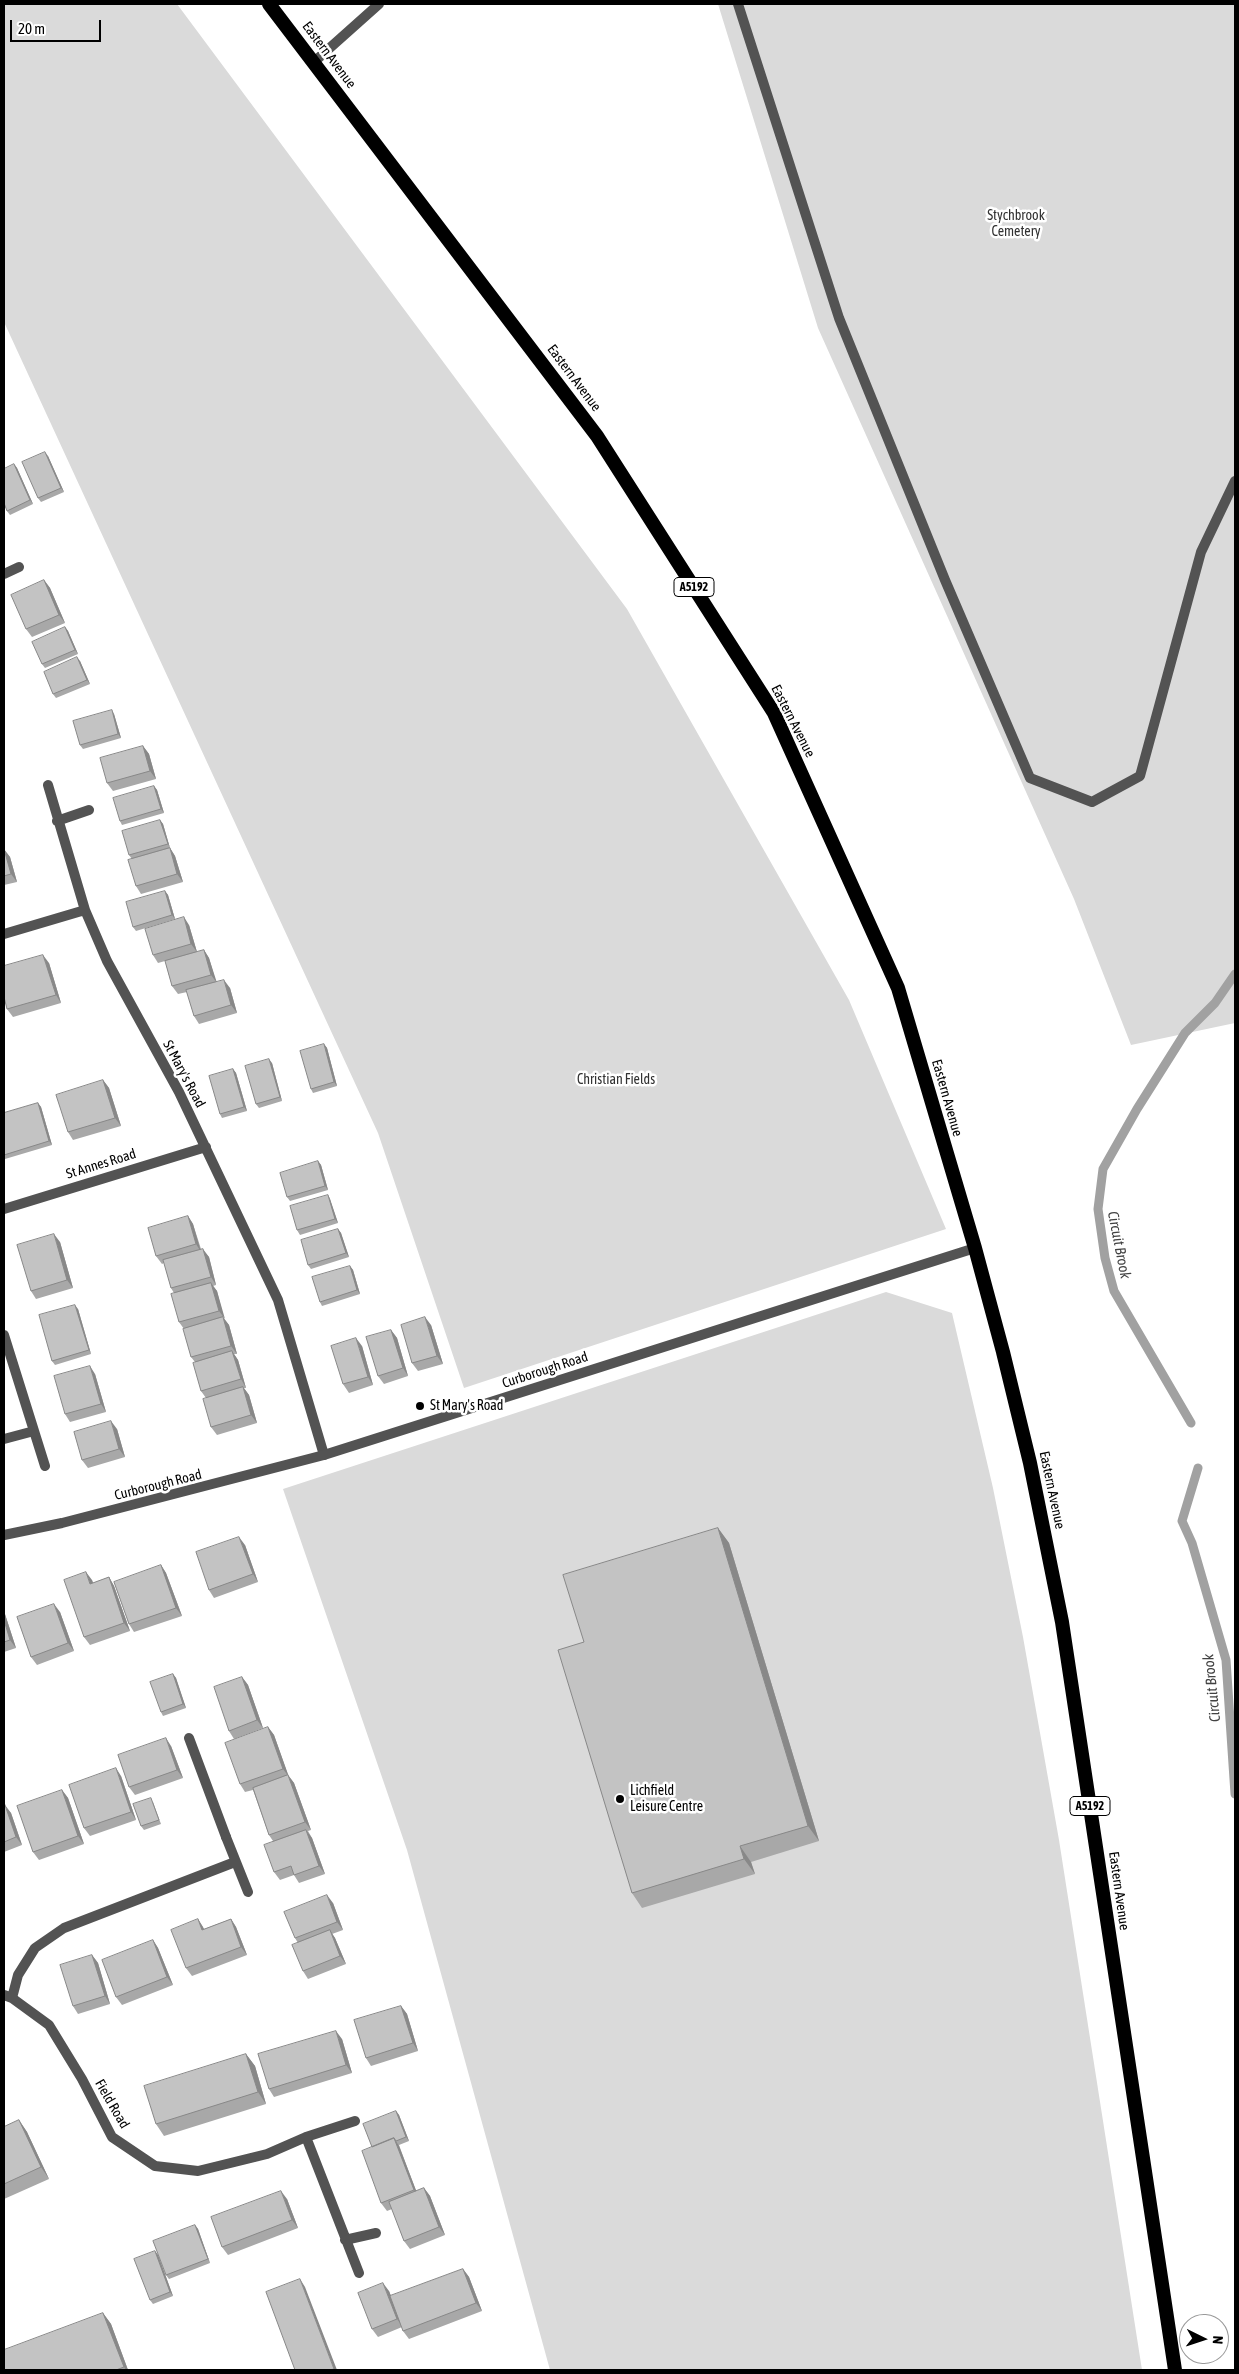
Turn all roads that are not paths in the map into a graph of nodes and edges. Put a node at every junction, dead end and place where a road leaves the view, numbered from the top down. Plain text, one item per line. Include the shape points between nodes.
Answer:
1 (269, 4) edge
2 (379, 4) edge
3 (738, 4) edge
4 (314, 62) junction
5 (1235, 482) edge
6 (19, 567) dead end
7 (4, 574) edge
8 (48, 785) dead end
9 (89, 810) dead end
10 (57, 821) junction
11 (86, 910) junction
12 (4, 934) edge
13 (206, 1147) junction
14 (4, 1209) edge
15 (975, 1248) junction
16 (4, 1335) edge
17 (34, 1431) junction
18 (4, 1439) edge
19 (324, 1454) junction
20 (45, 1466) dead end
21 (4, 1534) edge
22 (189, 1738) dead end
23 (235, 1862) junction
24 (248, 1892) dead end
25 (8, 1997) edge
26 (355, 2120) dead end
27 (306, 2137) junction
28 (376, 2233) dead end
29 (345, 2240) junction
30 (359, 2273) dead end
31 (1175, 2370) edge

1 - 4 highway, Eastern Avenue / A5192
2 - 4 street
3 - 5 street via 838,318 1030,778 1092,802 1140,776 1201,552
4 - 15 highway, Eastern Avenue / A5192 via 597,436 774,713 898,988
6 - 7 street
8 - 10 street, St Mary's Road
9 - 10 street
10 - 11 street, St Mary's Road
11 - 12 street
11 - 13 street, St Mary's Road via 107,961
13 - 14 street, St Annes Road
13 - 19 street, St Mary's Road via 278,1300
15 - 19 street, Curborough Road
15 - 31 highway, Eastern Avenue / A5192 via 1030,1463 1062,1622
16 - 17 street
17 - 18 street
17 - 20 street
19 - 21 street, Curborough Road via 72,1521
22 - 23 street
23 - 24 street
23 - 25 street, Field Road via 64,1928 35,1948
25 - 27 street, Field Road via 49,2025 112,2136 155,2166 198,2172 267,2154
26 - 27 street, Field Road
27 - 29 street
28 - 29 street
29 - 30 street

